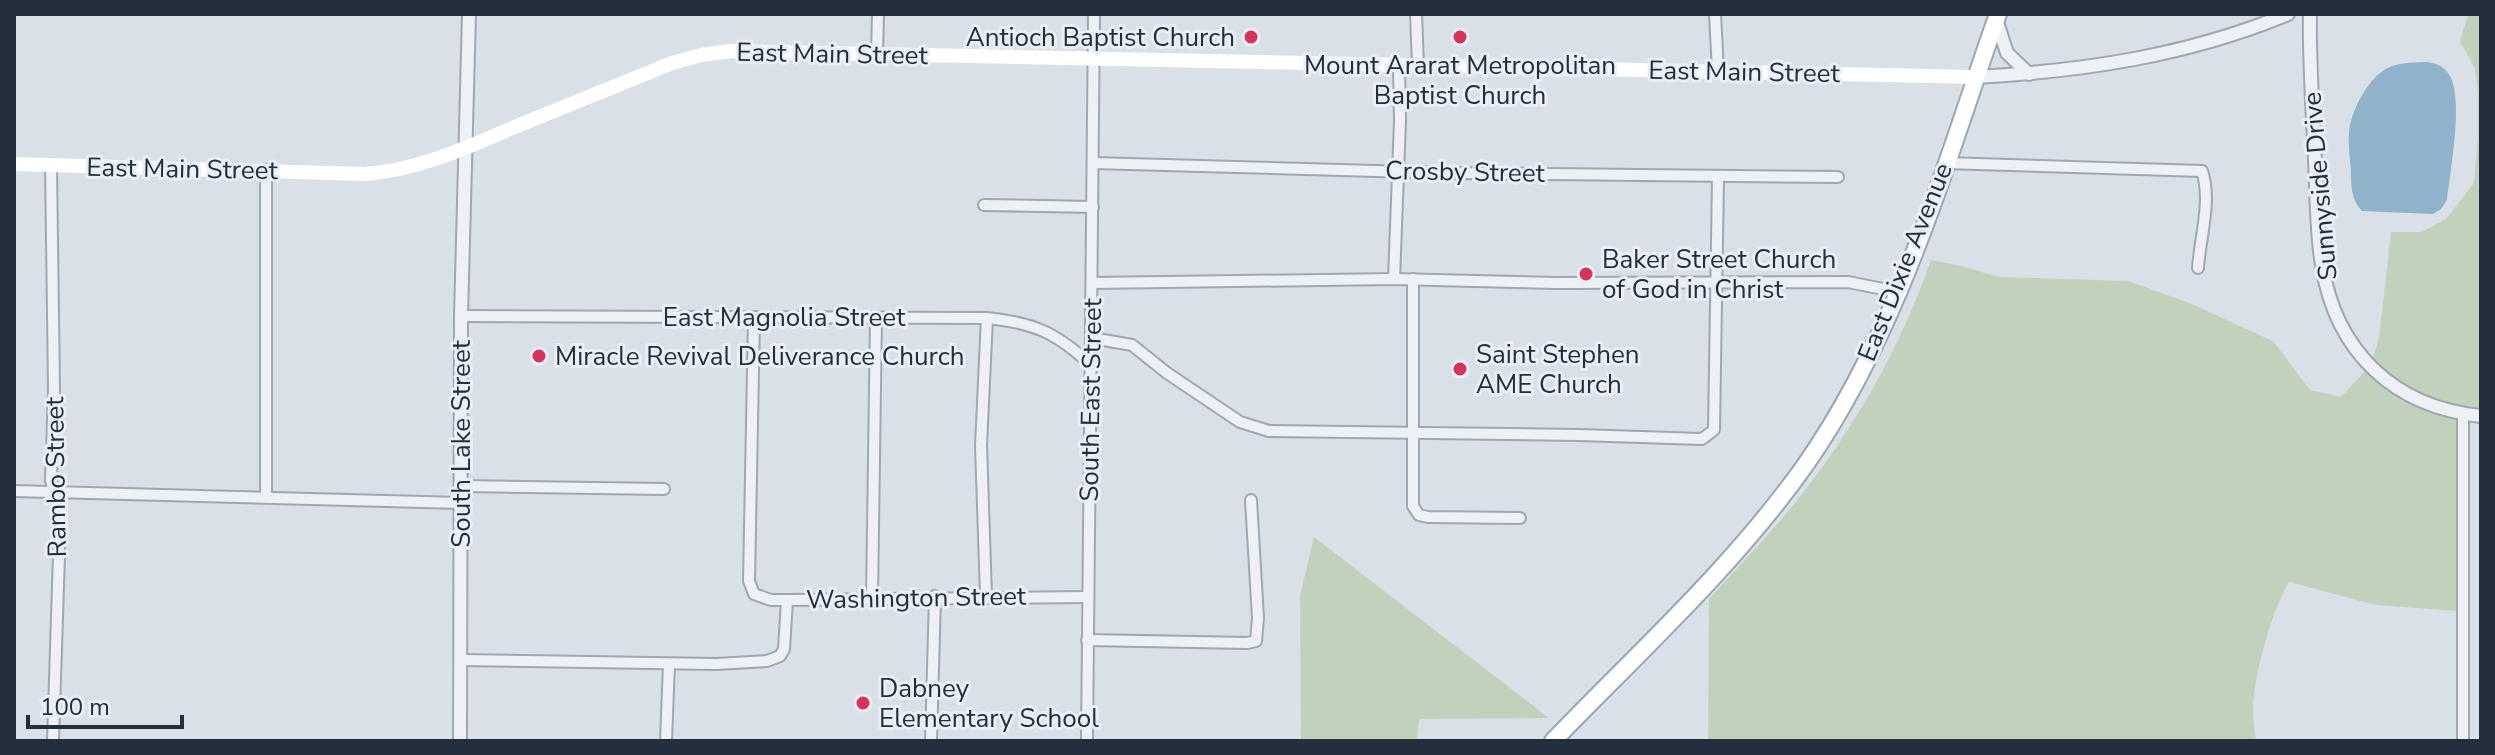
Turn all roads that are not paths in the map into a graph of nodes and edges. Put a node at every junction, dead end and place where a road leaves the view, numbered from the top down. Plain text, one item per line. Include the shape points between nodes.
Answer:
1 (469, 14) edge
2 (878, 14) edge
3 (1094, 14) edge
4 (1416, 14) edge
5 (1715, 14) edge
6 (2288, 14) edge
7 (2310, 14) edge
8 (1997, 16) edge
9 (877, 54) junction
10 (1095, 59) junction
11 (1399, 65) junction
12 (1418, 66) junction
13 (1718, 72) junction
14 (2029, 74) junction
15 (1976, 77) junction
16 (465, 148) junction
17 (1093, 163) junction
18 (1945, 163) junction
19 (14, 164) edge
20 (51, 165) junction
21 (266, 170) junction
22 (1398, 171) junction
23 (1718, 177) junction
24 (1838, 177) dead end
25 (984, 205) dead end
26 (1093, 207) junction
27 (2198, 268) dead end
28 (1394, 279) junction
29 (1413, 279) junction
30 (1092, 283) junction
31 (1717, 283) junction
32 (1898, 292) junction
33 (461, 316) junction
34 (876, 317) junction
35 (754, 318) junction
36 (987, 318) junction
37 (1092, 338) junction
38 (1092, 366) junction
39 (2463, 413) junction
40 (2481, 416) edge
41 (1413, 432) junction
42 (461, 486) junction
43 (664, 489) dead end
44 (14, 491) edge
45 (53, 491) junction
46 (266, 497) junction
47 (1251, 500) dead end
48 (461, 503) junction
49 (1520, 518) dead end
50 (935, 596) junction
51 (986, 596) junction
52 (1087, 597) junction
53 (872, 598) junction
54 (787, 600) junction
55 (1087, 640) junction
56 (461, 660) junction
57 (669, 664) junction
58 (53, 741) edge
59 (460, 741) edge
60 (666, 741) edge
61 (931, 741) edge
62 (1087, 741) edge
63 (1553, 741) edge
64 (2463, 741) edge

1 - 16 street, South Lake Street
2 - 9 street
3 - 10 street, South East Street
4 - 12 street
5 - 13 street
6 - 14 street, East Main Street via 2154,56
7 - 39 street, Sunnyside Drive via 2322,265 2330,296 2359,354 2377,374 2423,403
8 - 14 street via 2007,53
8 - 15 main road, East Dixie Avenue
9 - 10 main road, East Main Street
9 - 16 main road, East Main Street via 701,55
10 - 11 main road, East Main Street
10 - 17 street, South East Street
11 - 12 main road, East Main Street
11 - 22 street
12 - 13 main road, East Main Street
13 - 15 main road, East Main Street
14 - 15 street, East Main Street
15 - 18 main road, East Dixie Avenue
16 - 21 main road, East Main Street via 388,173
16 - 33 street, South Lake Street
17 - 22 street, Crosby Street
17 - 26 street, South East Street
18 - 27 street via 2202,171 2206,200
18 - 32 main road, East Dixie Avenue
19 - 20 main road, East Main Street
20 - 21 main road, East Main Street
20 - 45 street, Rambo Street
21 - 46 street
22 - 23 street, Crosby Street
22 - 28 street
23 - 24 street, Crosby Street
23 - 31 street
25 - 26 street
26 - 30 street, South East Street
28 - 29 street
28 - 30 street
29 - 31 street
29 - 41 street
30 - 37 street, South East Street
31 - 32 street via 1848,282
31 - 41 street via 1714,430 1702,439
32 - 63 main road, East Dixie Avenue via 1844,403 1770,511
33 - 35 street, East Magnolia Street
33 - 42 street, South Lake Street
34 - 35 street, East Magnolia Street
34 - 36 street, East Magnolia Street
34 - 53 street
35 - 54 street via 749,581 758,597
36 - 38 street, East Magnolia Street via 1043,329
36 - 51 street via 981,473
37 - 38 street, South East Street
37 - 41 street via 1132,345 1240,422 1269,431
38 - 52 street, South East Street
39 - 40 street, Sunnyside Drive
39 - 64 street
41 - 49 street via 1413,506 1419,515
42 - 43 street
42 - 48 street, South Lake Street
44 - 45 street
45 - 46 street
45 - 58 street, Rambo Street via 59,555
46 - 48 street
47 - 55 street via 1256,641
48 - 56 street, South Lake Street
50 - 51 street, Washington Street
50 - 53 street, Washington Street
50 - 61 street
51 - 52 street, Washington Street
52 - 55 street, South East Street
53 - 54 street, Washington Street
54 - 57 street, Washington Street via 784,649 776,659
55 - 62 street, South East Street
56 - 57 street, Washington Street
56 - 59 street, South Lake Street
57 - 60 street

